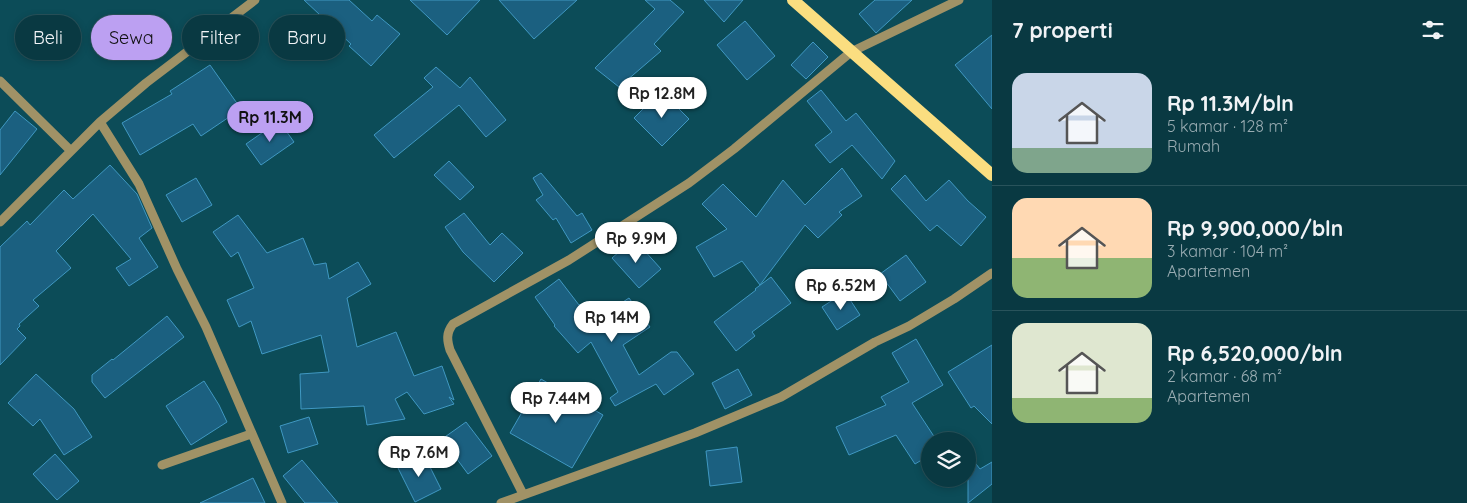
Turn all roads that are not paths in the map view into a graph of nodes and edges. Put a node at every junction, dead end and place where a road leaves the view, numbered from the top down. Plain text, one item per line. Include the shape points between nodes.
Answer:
1 (255, 0) edge
2 (793, 0) edge
3 (959, 0) edge
4 (851, 52) junction
5 (0, 81) edge
6 (100, 122) junction
7 (71, 151) junction
8 (992, 175) edge
9 (0, 222) edge
10 (992, 273) edge
11 (251, 434) junction
12 (162, 465) dead end
13 (523, 494) junction
14 (282, 503) edge
15 (501, 503) edge

1 - 6 street
2 - 4 main road
3 - 4 street
4 - 8 main road
4 - 13 street via 689,183 569,260 450,328 447,339 450,350
5 - 7 street
6 - 7 street
6 - 11 street via 139,184 206,327
7 - 9 street
10 - 13 street via 954,300 781,397 686,436
11 - 12 street
11 - 14 street
13 - 15 street

